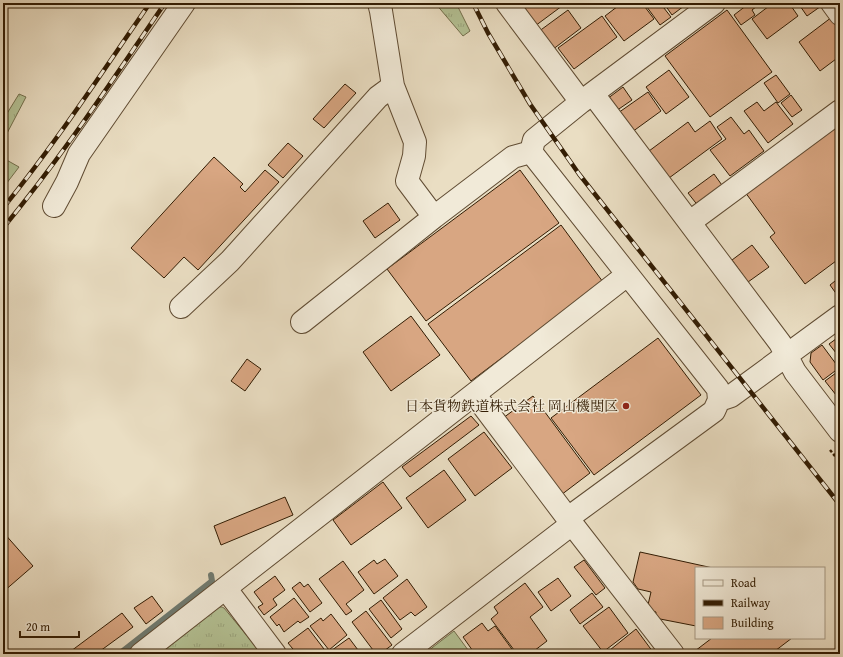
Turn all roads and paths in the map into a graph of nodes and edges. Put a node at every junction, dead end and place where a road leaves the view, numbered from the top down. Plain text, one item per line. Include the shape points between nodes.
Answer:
1 (184, 3) edge
2 (379, 3) edge
3 (507, 3) edge
4 (832, 3) edge
5 (711, 4) edge
6 (840, 14) edge
7 (393, 86) junction
8 (587, 98) junction
9 (840, 111) edge
10 (531, 152) junction
11 (54, 206) dead end
12 (434, 217) junction
13 (690, 222) junction
14 (627, 275) junction
15 (181, 307) dead end
16 (840, 316) edge
17 (302, 322) dead end
18 (787, 355) junction
19 (475, 395) junction
20 (717, 406) junction
21 (840, 431) edge
22 (570, 522) junction
23 (226, 589) junction
24 (141, 654) edge
25 (275, 654) edge
26 (403, 654) edge
27 (673, 654) edge

1 - 11 street via 79,154
2 - 7 street
3 - 8 street
4 - 6 street
5 - 8 street
7 - 12 street via 415,142 407,181
7 - 15 street via 378,97 230,261
8 - 10 street via 534,140
8 - 13 street
9 - 13 street
10 - 12 street via 513,157
10 - 14 street
12 - 17 street
13 - 18 street
14 - 19 street
14 - 20 street via 718,390
16 - 18 street
18 - 20 street
18 - 21 street via 795,372
19 - 22 street
19 - 23 street
20 - 22 street
22 - 26 street
22 - 27 street
23 - 24 street
23 - 25 street

